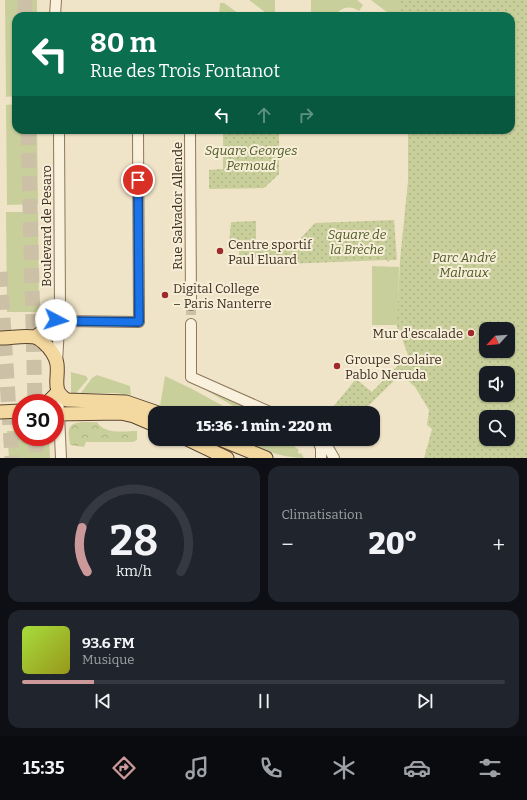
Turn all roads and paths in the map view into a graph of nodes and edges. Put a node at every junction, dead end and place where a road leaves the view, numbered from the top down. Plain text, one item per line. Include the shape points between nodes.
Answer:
1 (56, 0) edge
2 (55, 12) edge
3 (58, 134) edge
4 (138, 134) edge
5 (190, 134) edge
6 (191, 305) tunnel mouth
7 (57, 320) junction
8 (191, 324) tunnel mouth
9 (35, 337) junction
10 (0, 338) edge
11 (57, 365) junction
12 (58, 392) joint
13 (256, 406) edge
14 (12, 411) edge
15 (0, 412) edge
16 (64, 414) edge
17 (148, 416) edge
18 (148, 419) edge
19 (60, 446) edge
20 (202, 446) edge
21 (237, 446) edge
22 (320, 446) edge
23 (326, 446) edge
24 (61, 458) edge
25 (227, 458) edge
26 (266, 458) edge
27 (321, 458) edge
28 (334, 458) edge

1 - 2 street
3 - 7 street, Boulevard de Pesaro
4 - 7 street via 139,322
5 - 6 street, Rue Salvador Allende
7 - 9 main road
7 - 11 street, Boulevard de Pesaro
8 - 13 street via 191,377
9 - 10 main road
9 - 11 main road via 48,346
11 - 12 main road
12 - 17 main road via 67,400 126,402
14 - 15 main road
16 - 18 main road via 121,413
19 - 24 street
20 - 25 main road
21 - 26 main road
22 - 27 street
23 - 28 street

